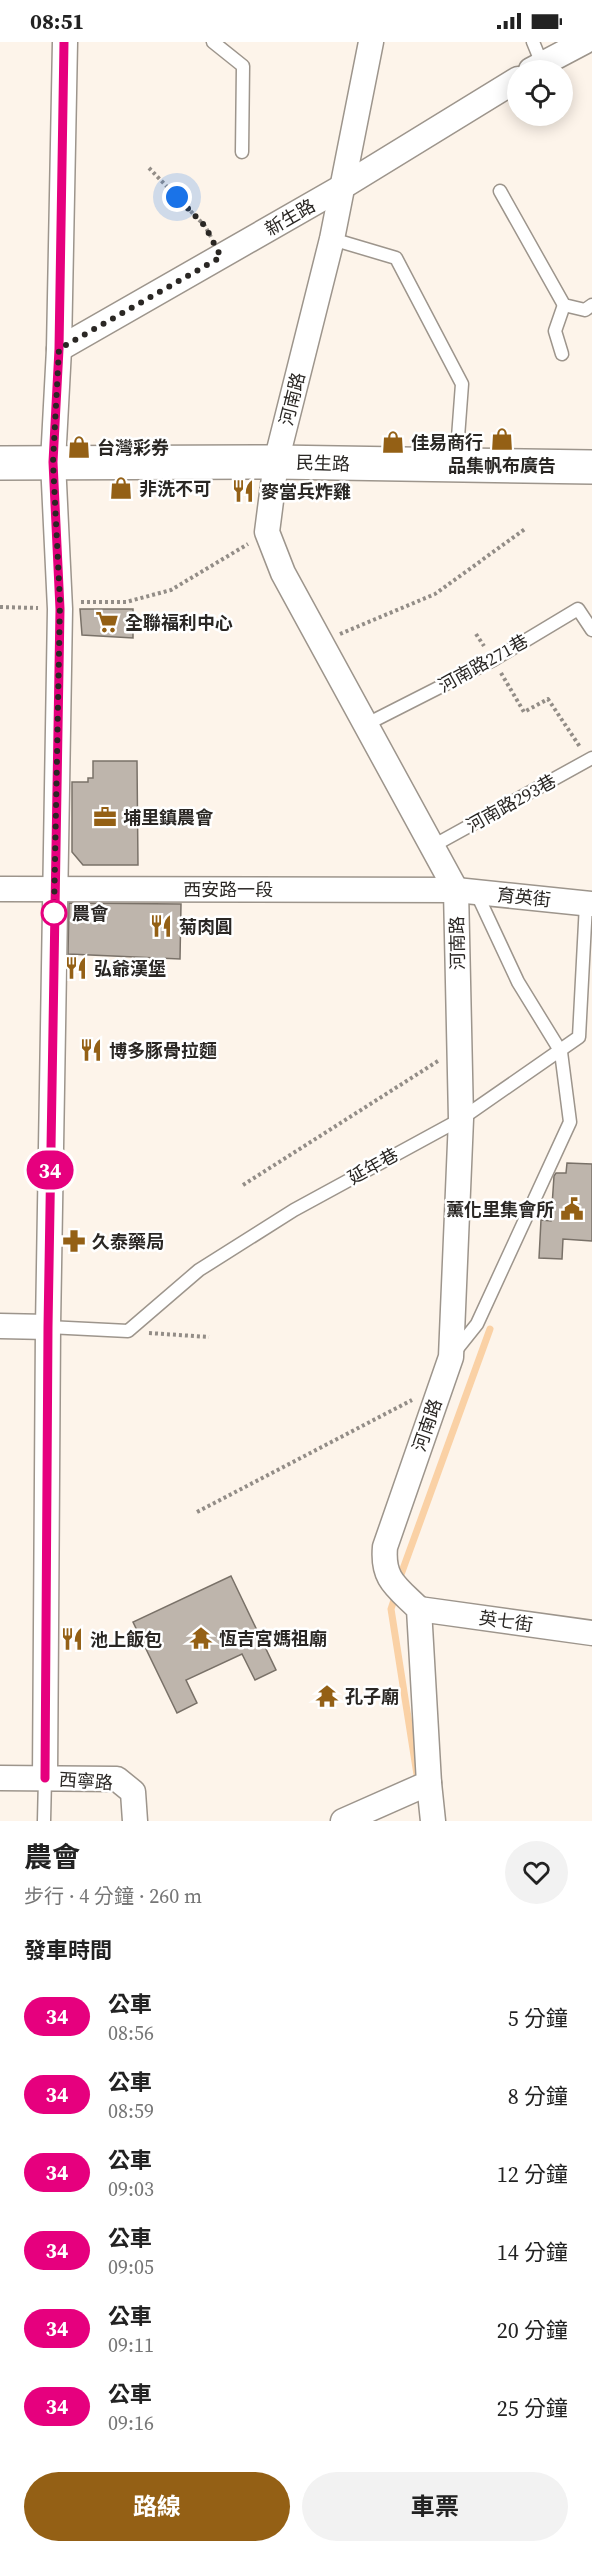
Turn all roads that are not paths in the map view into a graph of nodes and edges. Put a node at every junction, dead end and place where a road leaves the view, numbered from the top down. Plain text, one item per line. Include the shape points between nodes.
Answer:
1 (64, 42) edge
2 (213, 42) edge
3 (371, 42) edge
4 (584, 42) edge
5 (535, 59) edge
6 (507, 86) edge
7 (242, 152) dead end
8 (342, 187) junction
9 (500, 192) dead end
10 (332, 239) junction
11 (564, 305) junction
12 (592, 305) edge
13 (59, 349) junction
14 (562, 354) dead end
15 (53, 462) junction
16 (276, 462) junction
17 (0, 463) edge
18 (456, 467) junction
19 (592, 467) edge
20 (592, 630) edge
21 (365, 725) junction
22 (590, 760) edge
23 (431, 847) junction
24 (0, 889) edge
25 (55, 889) junction
26 (466, 891) junction
27 (589, 904) edge
28 (561, 1052) junction
29 (461, 1119) junction
30 (0, 1326) edge
31 (48, 1327) junction
32 (451, 1357) junction
33 (419, 1609) junction
34 (592, 1633) edge
35 (0, 1778) edge
36 (45, 1778) junction
37 (429, 1783) junction
38 (44, 1821) edge
39 (135, 1821) edge
40 (343, 1821) edge
41 (433, 1821) edge

1 - 13 street
2 - 7 lane via 243,66
3 - 8 street, 河南路
4 - 5 street
6 - 8 street, 新生路
8 - 10 street, 河南路
8 - 13 street, 新生路
9 - 11 lane
10 - 16 street, 河南路
10 - 18 lane via 396,258 462,384
11 - 12 lane via 585,310
11 - 14 lane via 555,331
13 - 15 street
15 - 16 street, 民生路
15 - 17 street, 民生路
15 - 25 street via 60,605
16 - 18 street, 民生路
16 - 21 street, 河南路 via 267,532 283,573
18 - 19 street, 民生路
20 - 21 lane, 河南路271巷 via 578,609 493,660
21 - 23 street, 河南路
22 - 23 lane, 河南路293巷
23 - 26 street, 河南路
24 - 25 street, 西安路一段
25 - 26 street, 西安路一段
25 - 31 street
26 - 27 street, 育英街
26 - 28 lane
26 - 29 street, 河南路 via 459,1048
27 - 28 lane, 延年巷 via 579,1037
28 - 29 lane, 延年巷
28 - 32 lane via 570,1122 477,1324
29 - 31 lane, 延年巷 via 294,1210 199,1270 128,1331
29 - 32 street, 河南路
30 - 31 street
31 - 36 street
32 - 33 street, 河南路 via 385,1547 389,1581
33 - 34 street, 英七街
33 - 37 street
35 - 36 street, 西寧路
36 - 38 lane
36 - 39 street, 西寧路 via 117,1779 133,1792
37 - 40 street
37 - 41 street

